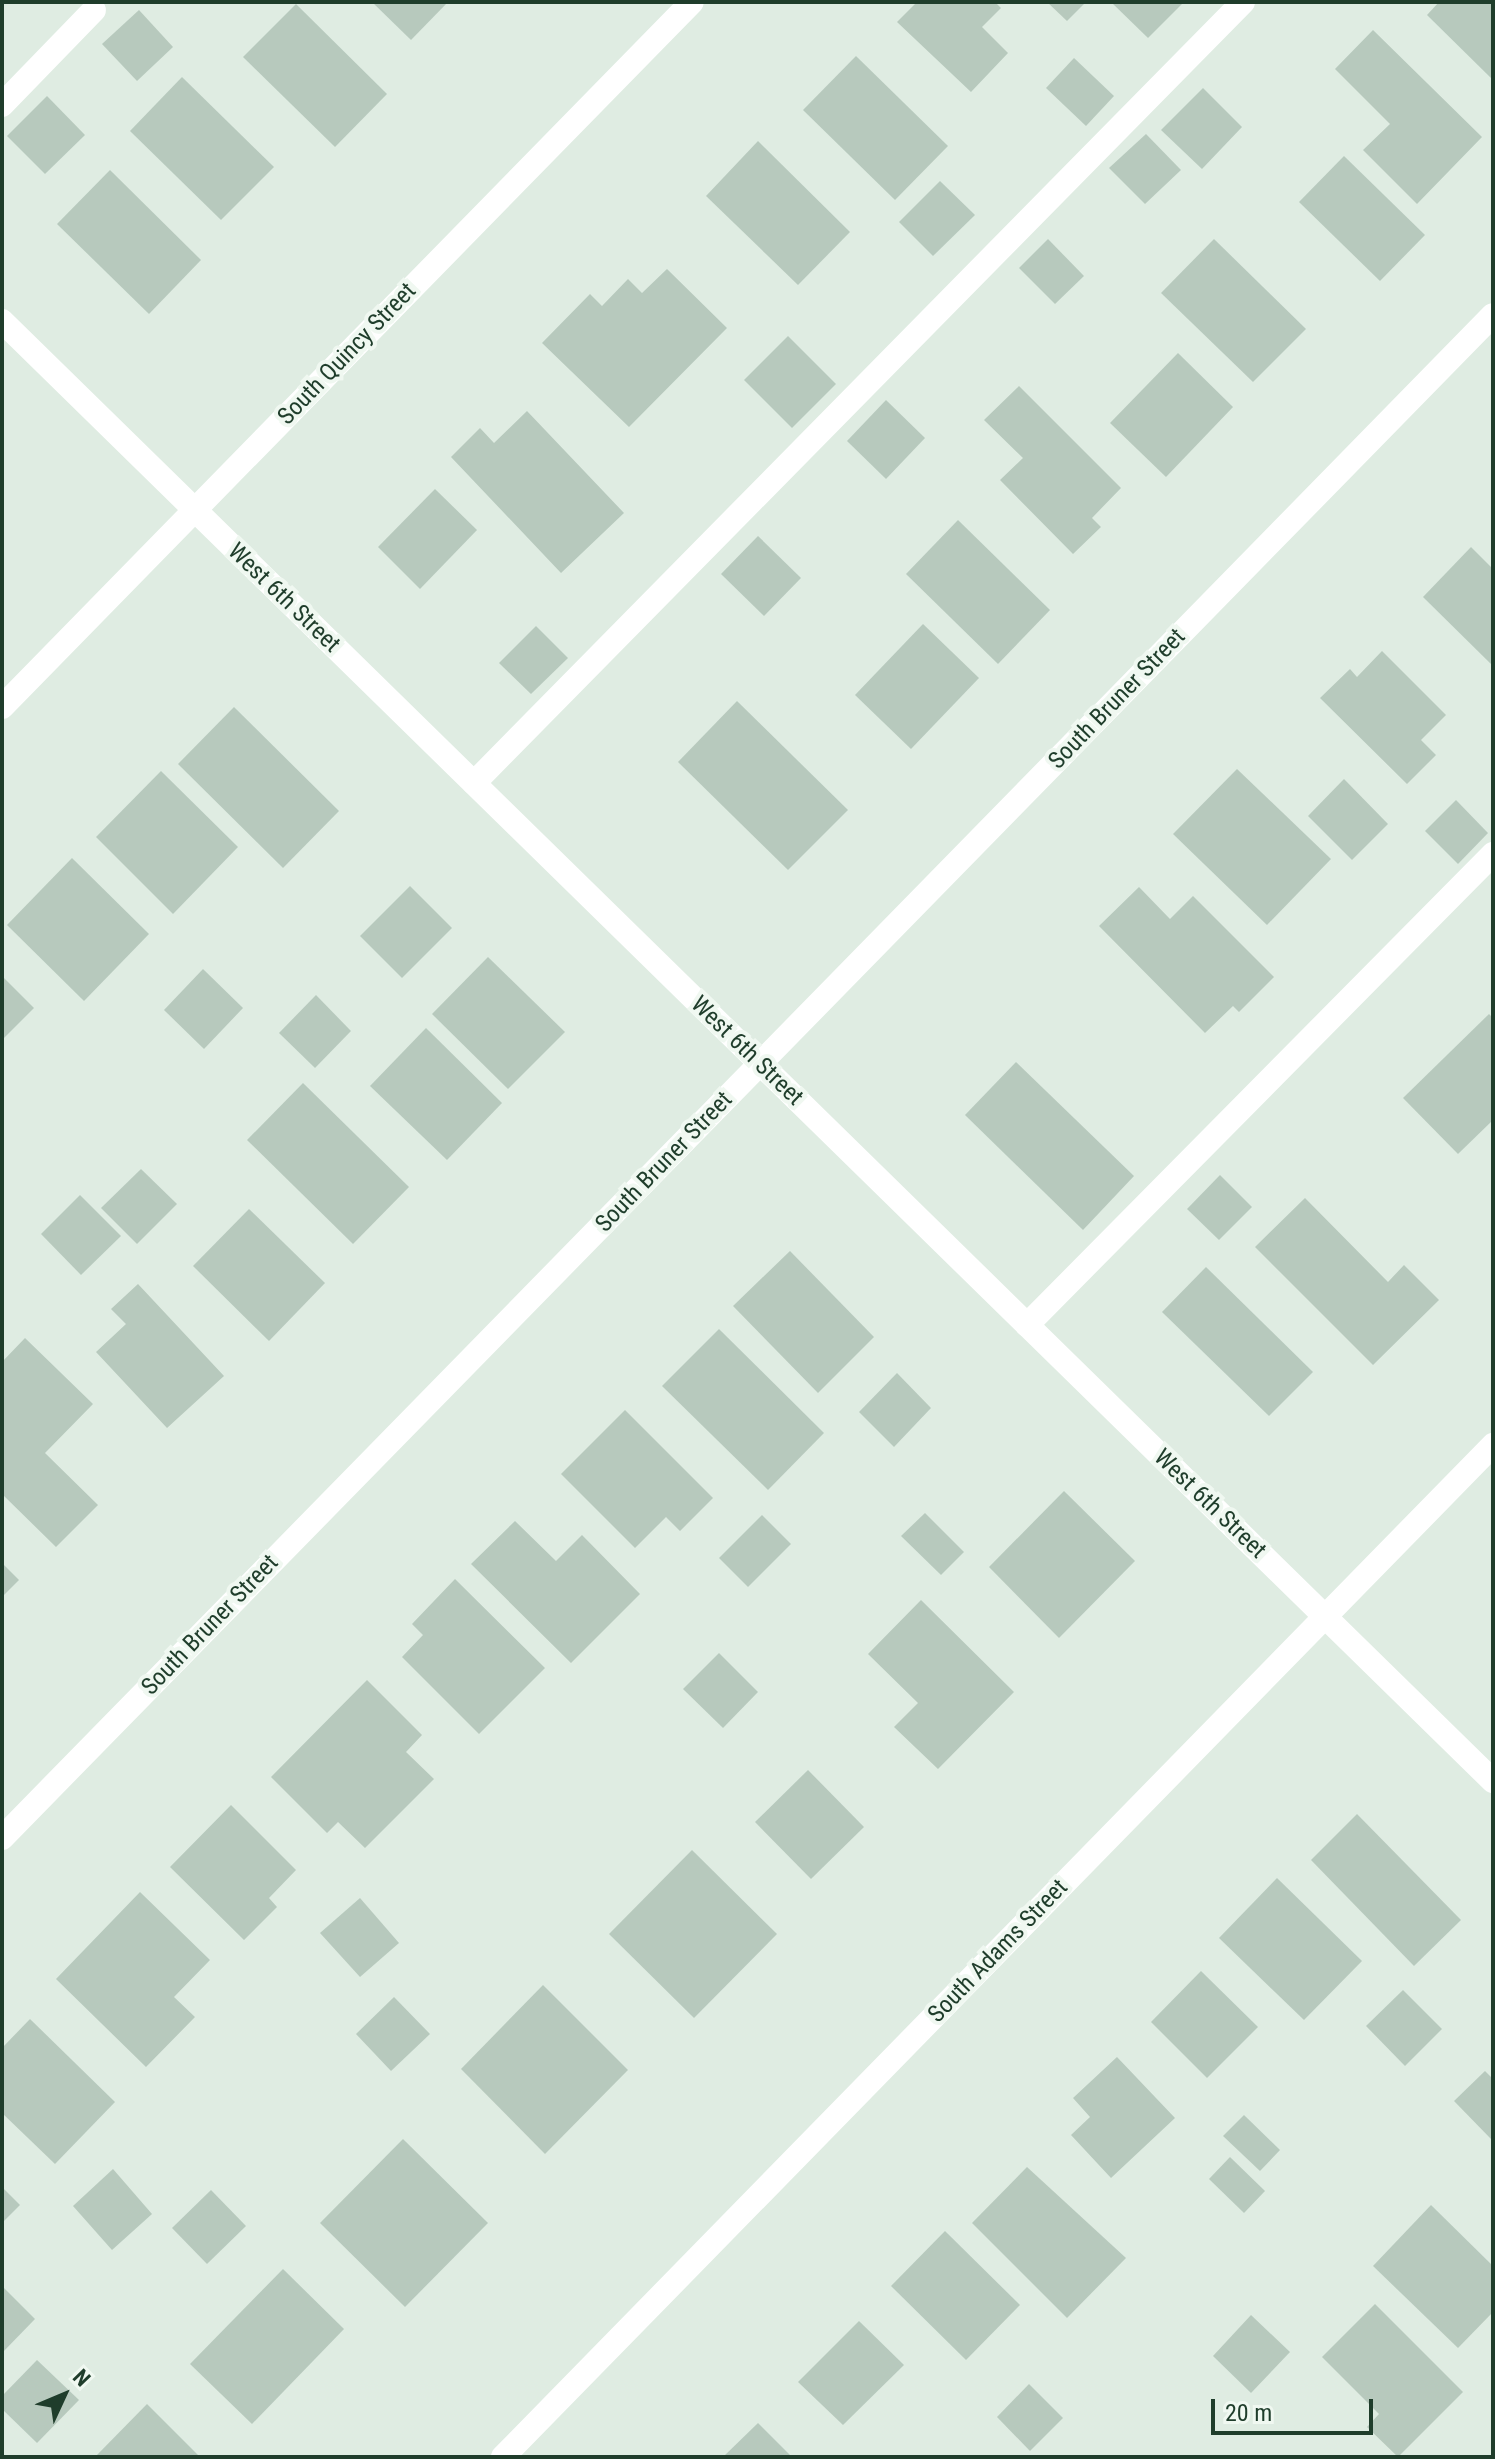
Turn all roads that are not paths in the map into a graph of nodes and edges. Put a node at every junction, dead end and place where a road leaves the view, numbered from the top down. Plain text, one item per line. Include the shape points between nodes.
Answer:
1 (692, 2) edge
2 (1243, 2) edge
3 (94, 10) dead end
4 (2, 105) edge
5 (1493, 315) edge
6 (2, 321) edge
7 (195, 510) junction
8 (2, 707) edge
9 (474, 783) junction
10 (1493, 854) edge
11 (760, 1063) junction
12 (1027, 1325) junction
13 (1493, 1445) edge
14 (1325, 1617) junction
15 (1493, 1781) edge
16 (2, 1838) edge
17 (503, 2457) edge

1 - 7 street, South Quincy Street
2 - 9 street
3 - 4 street
5 - 11 street, South Bruner Street
6 - 7 street, West 6th Street
7 - 8 street, South Quincy Street
7 - 9 street, West 6th Street
9 - 11 street, West 6th Street
10 - 12 street
11 - 12 street, West 6th Street
11 - 16 street, South Bruner Street
12 - 14 street, West 6th Street
13 - 14 street, South Adams Street
14 - 15 street, West 6th Street
14 - 17 street, South Adams Street

